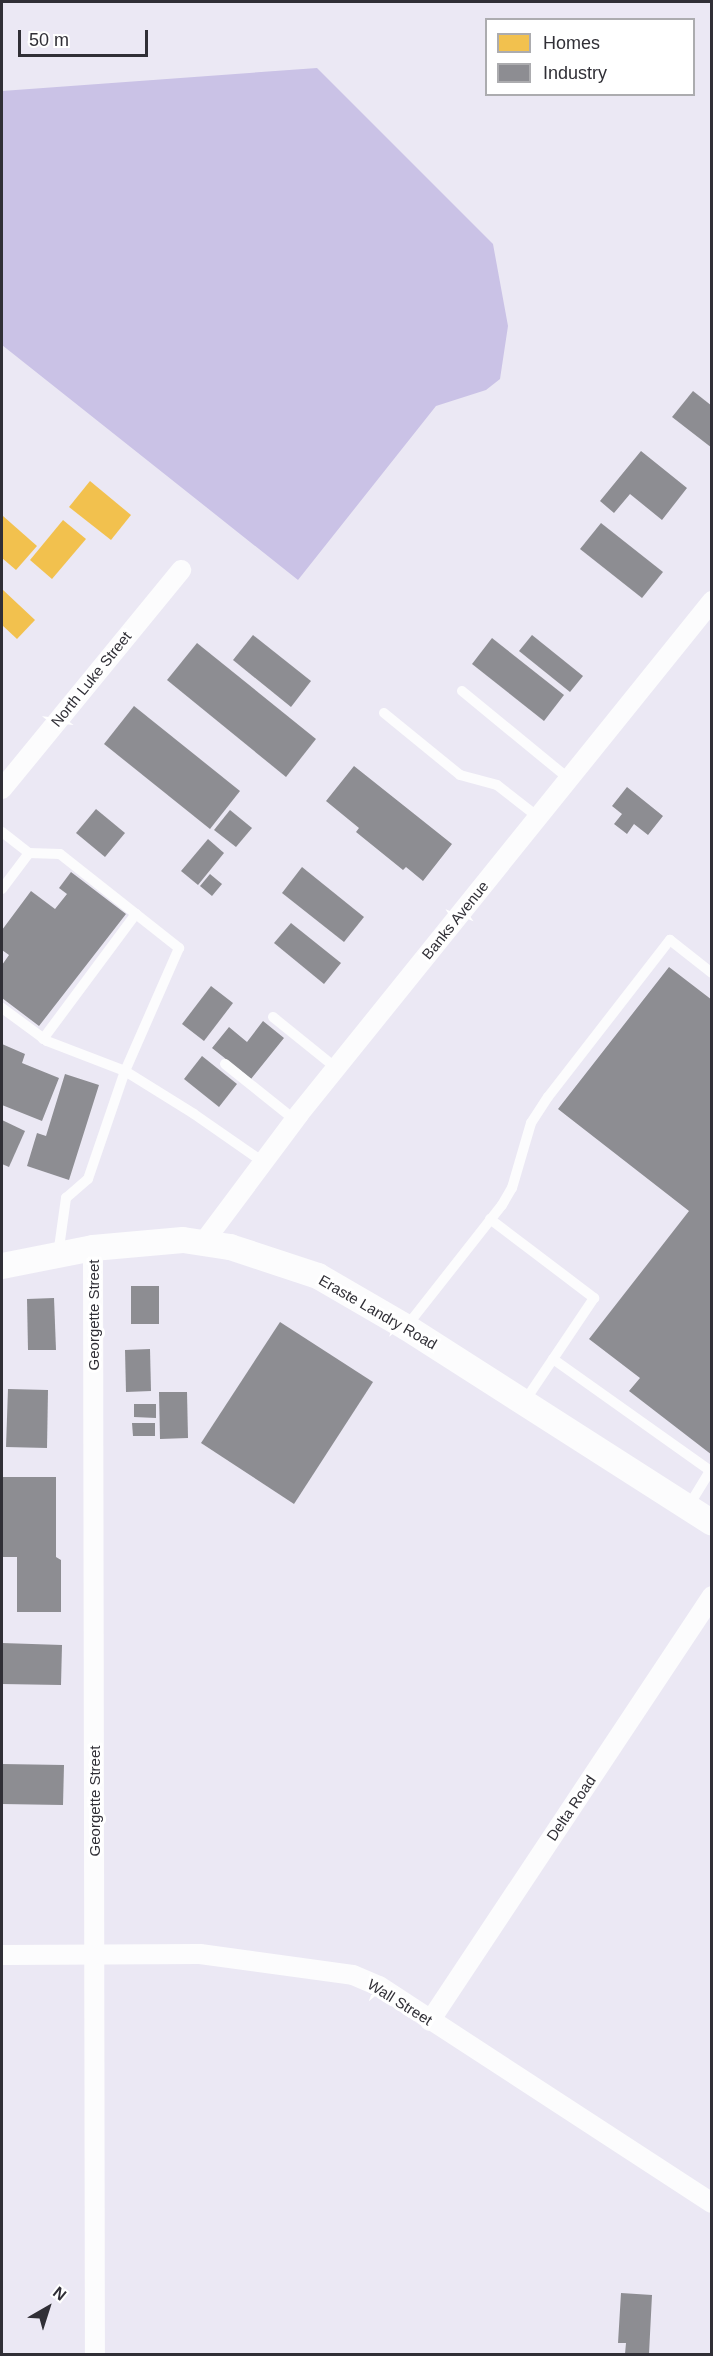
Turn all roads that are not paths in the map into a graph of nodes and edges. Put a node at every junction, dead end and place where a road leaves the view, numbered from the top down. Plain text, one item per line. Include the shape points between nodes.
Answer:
1 (181, 570) dead end
2 (711, 601) edge
3 (462, 692) dead end
4 (384, 713) dead end
5 (569, 778) junction
6 (2, 789) edge
7 (538, 817) junction
8 (2, 832) edge
9 (29, 853) junction
10 (2, 889) edge
11 (136, 914) junction
12 (711, 973) edge
13 (2, 1008) edge
14 (273, 1017) dead end
15 (43, 1039) junction
16 (225, 1064) dead end
17 (336, 1068) junction
18 (125, 1071) junction
19 (295, 1120) junction
20 (263, 1162) junction
21 (490, 1219) junction
22 (203, 1243) junction
23 (93, 1248) junction
24 (58, 1255) junction
25 (2, 1266) edge
26 (406, 1327) junction
27 (553, 1359) junction
28 (524, 1402) junction
29 (711, 1472) edge
30 (687, 1508) junction
31 (711, 1523) edge
32 (711, 1596) edge
33 (2, 1955) edge
34 (95, 1955) junction
35 (430, 2021) junction
36 (711, 2203) edge
37 (94, 2355) edge

1 - 6 street, North Luke Street
2 - 5 street, Banks Avenue
3 - 5 lane
4 - 7 lane via 460,775 496,786
5 - 7 street, Banks Avenue
7 - 17 street, Banks Avenue
8 - 9 lane
9 - 10 lane
9 - 11 lane via 60,854
11 - 15 lane
11 - 18 lane via 179,948
12 - 21 lane via 670,940 531,1123 512,1188
13 - 15 lane
14 - 17 lane
15 - 18 lane
16 - 19 lane
17 - 19 street, Banks Avenue
18 - 20 lane
18 - 24 lane via 88,1179 66,1198
19 - 20 street, Banks Avenue
20 - 22 street, Banks Avenue
21 - 26 lane
21 - 27 lane via 594,1298
22 - 23 street, Eraste Landry Road via 165,1241
22 - 26 street, Eraste Landry Road via 230,1247 318,1276
23 - 24 street, Eraste Landry Road
23 - 34 street, Georgette Street
24 - 25 street, Eraste Landry Road
26 - 28 street, Eraste Landry Road
27 - 28 lane
27 - 29 lane
28 - 30 street, Eraste Landry Road
29 - 30 lane
30 - 31 street, Eraste Landry Road
32 - 35 street, Delta Road
33 - 34 street, Wall Street
34 - 35 street, Wall Street via 201,1954 338,1971 367,1980
34 - 37 street, Georgette Street
35 - 36 street, Wall Street

